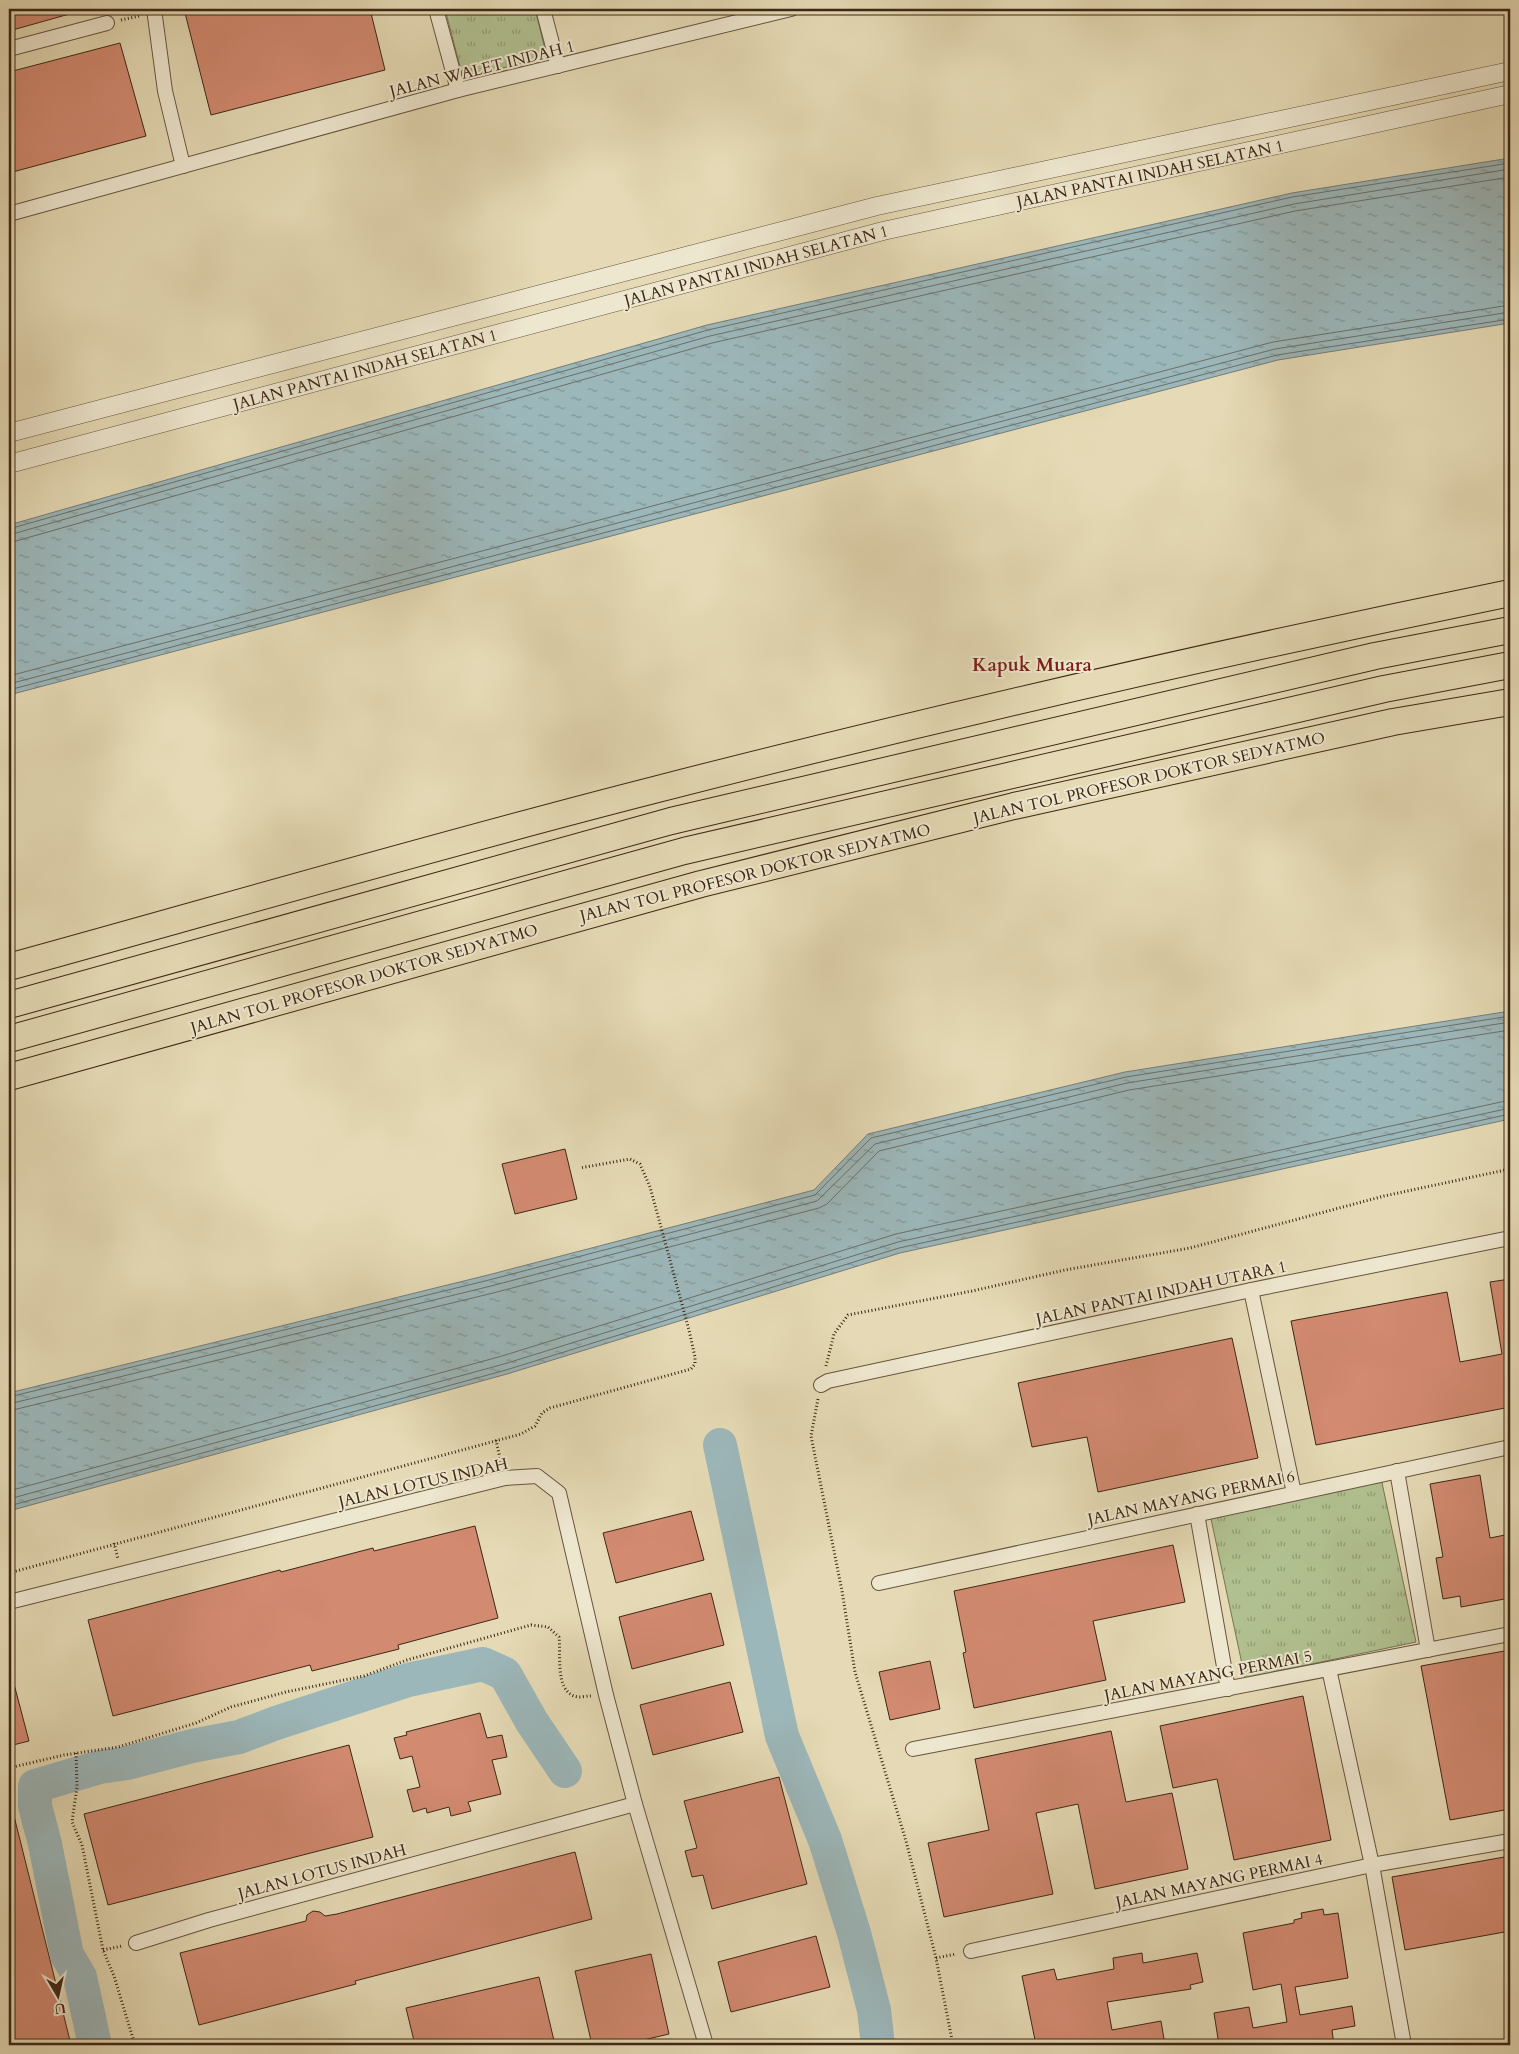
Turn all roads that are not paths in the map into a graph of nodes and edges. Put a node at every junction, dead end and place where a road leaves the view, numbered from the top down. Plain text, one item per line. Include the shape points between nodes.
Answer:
1 (436, 9) edge
2 (543, 9) edge
3 (791, 9) edge
4 (154, 11) edge
5 (107, 23) road end
6 (9, 49) edge
7 (558, 66) junction
8 (1510, 72) edge
9 (458, 90) junction
10 (1510, 94) edge
11 (183, 166) junction
12 (877, 206) junction
13 (9, 214) edge
14 (883, 230) junction
15 (9, 433) edge
16 (9, 464) edge
17 (1510, 593) edge
18 (1510, 630) edge
19 (1510, 665) edge
20 (1510, 702) edge
21 (9, 968) edge
22 (9, 1005) edge
23 (9, 1039) edge
24 (9, 1077) edge
25 (1510, 1238) edge
26 (1251, 1290) junction
27 (821, 1385) road end
28 (1510, 1447) edge
29 (1397, 1471) junction
30 (1294, 1493) junction
31 (1197, 1514) junction
32 (879, 1582) dead end
33 (9, 1602) edge
34 (1510, 1634) edge
35 (1428, 1650) junction
36 (1329, 1669) junction
37 (1228, 1689) junction
38 (913, 1749) dead end
39 (635, 1804) junction
40 (1510, 1841) edge
41 (1372, 1865) junction
42 (136, 1942) dead end
43 (971, 1951) road end
44 (706, 2045) edge
45 (1404, 2045) edge

1 - 9 street
2 - 7 street
3 - 7 street, JALAN WALET INDAH 1
4 - 11 street via 165,91
5 - 6 street
7 - 9 street, JALAN WALET INDAH 1
8 - 12 street, JALAN PANTAI INDAH SELATAN 1
9 - 11 street, JALAN WALET INDAH 1
10 - 14 street, JALAN PANTAI INDAH SELATAN 1
11 - 13 street, JALAN WALET INDAH 1
12 - 14 street
12 - 15 street, JALAN PANTAI INDAH SELATAN 1
14 - 16 street, JALAN PANTAI INDAH SELATAN 1
17 - 21 highway via 1009,702 709,776
18 - 22 highway via 1375,656 671,821
19 - 23 highway, JALAN TOL PROFESOR DOKTOR SEDYATMO via 1384,689 684,851
20 - 24 highway, JALAN TOL PROFESOR DOKTOR SEDYATMO via 1393,722 1014,806 701,884
25 - 26 street, JALAN PANTAI INDAH UTARA 1
26 - 27 street, JALAN PANTAI INDAH UTARA 1
26 - 30 street
28 - 29 street, JALAN MAYANG PERMAI 6
29 - 30 street, JALAN MAYANG PERMAI 6
29 - 35 street
30 - 31 street, JALAN MAYANG PERMAI 6
31 - 32 street, JALAN MAYANG PERMAI 6
31 - 37 street
33 - 39 street, JALAN LOTUS INDAH via 505,1478 537,1476 559,1494
34 - 35 street, JALAN MAYANG PERMAI 5
35 - 36 street, JALAN MAYANG PERMAI 5
36 - 37 street, JALAN MAYANG PERMAI 5
36 - 41 street
37 - 38 street, JALAN MAYANG PERMAI 5
39 - 42 street, JALAN LOTUS INDAH
39 - 44 street, JALAN LOTUS INDAH
40 - 41 street, JALAN MAYANG PERMAI 4
41 - 43 street, JALAN MAYANG PERMAI 4
41 - 45 street

